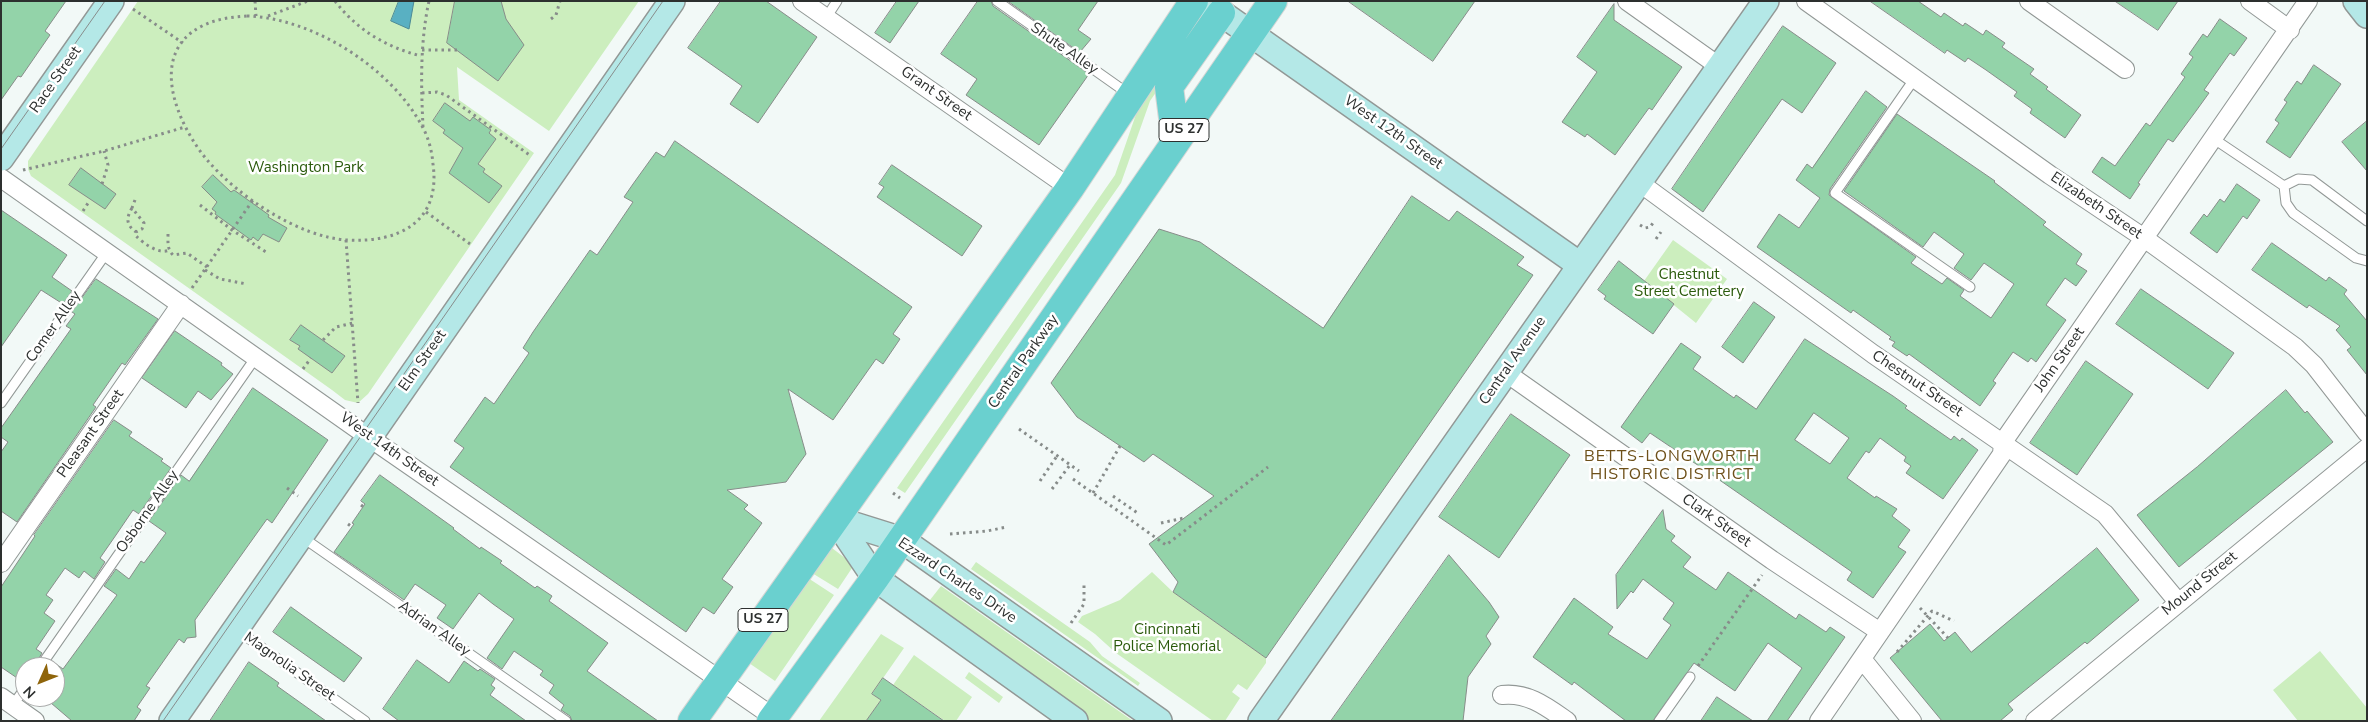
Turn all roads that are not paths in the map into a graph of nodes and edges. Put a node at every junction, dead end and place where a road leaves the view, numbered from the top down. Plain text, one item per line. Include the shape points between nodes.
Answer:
1 (672, 1) edge
2 (802, 1) edge
3 (837, 1) edge
4 (997, 1) edge
5 (1194, 1) edge
6 (1273, 1) edge
7 (1627, 1) edge
8 (1766, 1) edge
9 (1806, 1) edge
10 (2250, 1) edge
11 (2308, 1) edge
12 (2356, 1) edge
13 (2038, 4) edge
14 (122, 5) edge
15 (1213, 7) edge
16 (2367, 15) edge
17 (826, 18) junction
18 (2290, 30) junction
19 (1250, 32) junction
20 (1720, 67) junction
21 (2125, 69) dead end
22 (1915, 78) junction
23 (1130, 96) junction
24 (2214, 139) junction
25 (1176, 141) junction
26 (11, 164) edge
27 (1, 178) edge
28 (1640, 183) junction
29 (2284, 186) junction
30 (1070, 188) junction
31 (2367, 221) edge
32 (2144, 238) junction
33 (107, 252) junction
34 (2367, 261) edge
35 (1580, 265) junction
36 (1970, 287) dead end
37 (184, 300) junction
38 (256, 358) junction
39 (1505, 372) junction
40 (1, 403) edge
41 (2367, 433) edge
42 (370, 438) junction
43 (2003, 442) junction
44 (2367, 448) edge
45 (835, 520) junction
46 (302, 536) junction
47 (902, 540) junction
48 (1, 563) edge
49 (875, 578) junction
50 (2178, 602) junction
51 (237, 630) junction
52 (1880, 632) junction
53 (47, 657) edge
54 (1862, 659) junction
55 (1690, 677) road end
56 (720, 681) junction
57 (1502, 695) dead end
58 (7, 701) edge
59 (173, 720) edge
60 (774, 720) edge
61 (35, 721) edge
62 (365, 721) edge
63 (566, 721) edge
64 (692, 721) edge
65 (1075, 721) edge
66 (1160, 721) edge
67 (1261, 721) edge
68 (1567, 721) edge
69 (1659, 721) edge
70 (1819, 721) edge
71 (1912, 721) edge
72 (2035, 721) edge

1 - 42 main road, Elm Street
2 - 17 street, Grant Street
3 - 17 lane
4 - 23 lane, Shute Alley
5 - 23 main road
6 - 19 main road, Central Parkway / US 27
7 - 20 street
8 - 20 main road, Central Avenue
9 - 22 street, Elizabeth Street
10 - 18 street
11 - 18 street, John Street
12 - 16 main road
13 - 21 street
14 - 26 main road, Race Street
15 - 19 main road, West 12th Street
15 - 25 main road via 1169,87
17 - 30 street, Grant Street
18 - 24 street, John Street
19 - 25 main road, Central Parkway / US 27
19 - 35 main road, West 12th Street
20 - 28 main road, Central Avenue
22 - 32 street, Elizabeth Street
22 - 36 lane via 1835,193
23 - 30 main road
24 - 29 lane
24 - 32 street, John Street
25 - 47 main road, Central Parkway / US 27
27 - 33 street, West 14th Street
28 - 35 main road, Central Avenue
28 - 43 street, Chestnut Street via 1873,354
29 - 31 lane via 2298,179 2312,180
29 - 34 lane via 2286,203 2293,213 2356,258
30 - 45 main road
32 - 41 street, Elizabeth Street via 2295,347 2314,365
32 - 43 street, John Street
33 - 37 street, West 14th Street
33 - 40 lane, Comer Alley
35 - 39 main road, Central Avenue
37 - 38 street, West 14th Street
37 - 48 street, Pleasant Street
38 - 42 street, West 14th Street
38 - 53 lane, Osborne Alley
39 - 52 street, Clark Street
39 - 67 main road, Central Avenue
42 - 46 main road, Elm Street
42 - 56 street, West 14th Street
43 - 50 street, Chestnut Street via 2105,514
43 - 52 street, John Street via 2002,454
44 - 50 street, Mound Street
45 - 47 main road, Ezzard Charles Drive
45 - 49 main road
45 - 56 main road, US 27
46 - 51 main road, Elm Street
46 - 63 lane, Adrian Alley
47 - 49 main road, Central Parkway / US 27
47 - 66 main road, Ezzard Charles Drive
49 - 60 main road, Central Parkway / US 27
49 - 65 main road
50 - 72 street, Mound Street
51 - 59 main road, Elm Street
51 - 62 lane, Magnolia Street
52 - 54 street, John Street
54 - 70 street, John Street
54 - 71 street
55 - 69 lane
56 - 60 street, West 14th Street
56 - 64 main road, US 27
57 - 68 street via 1513,694 1536,700
58 - 61 street

